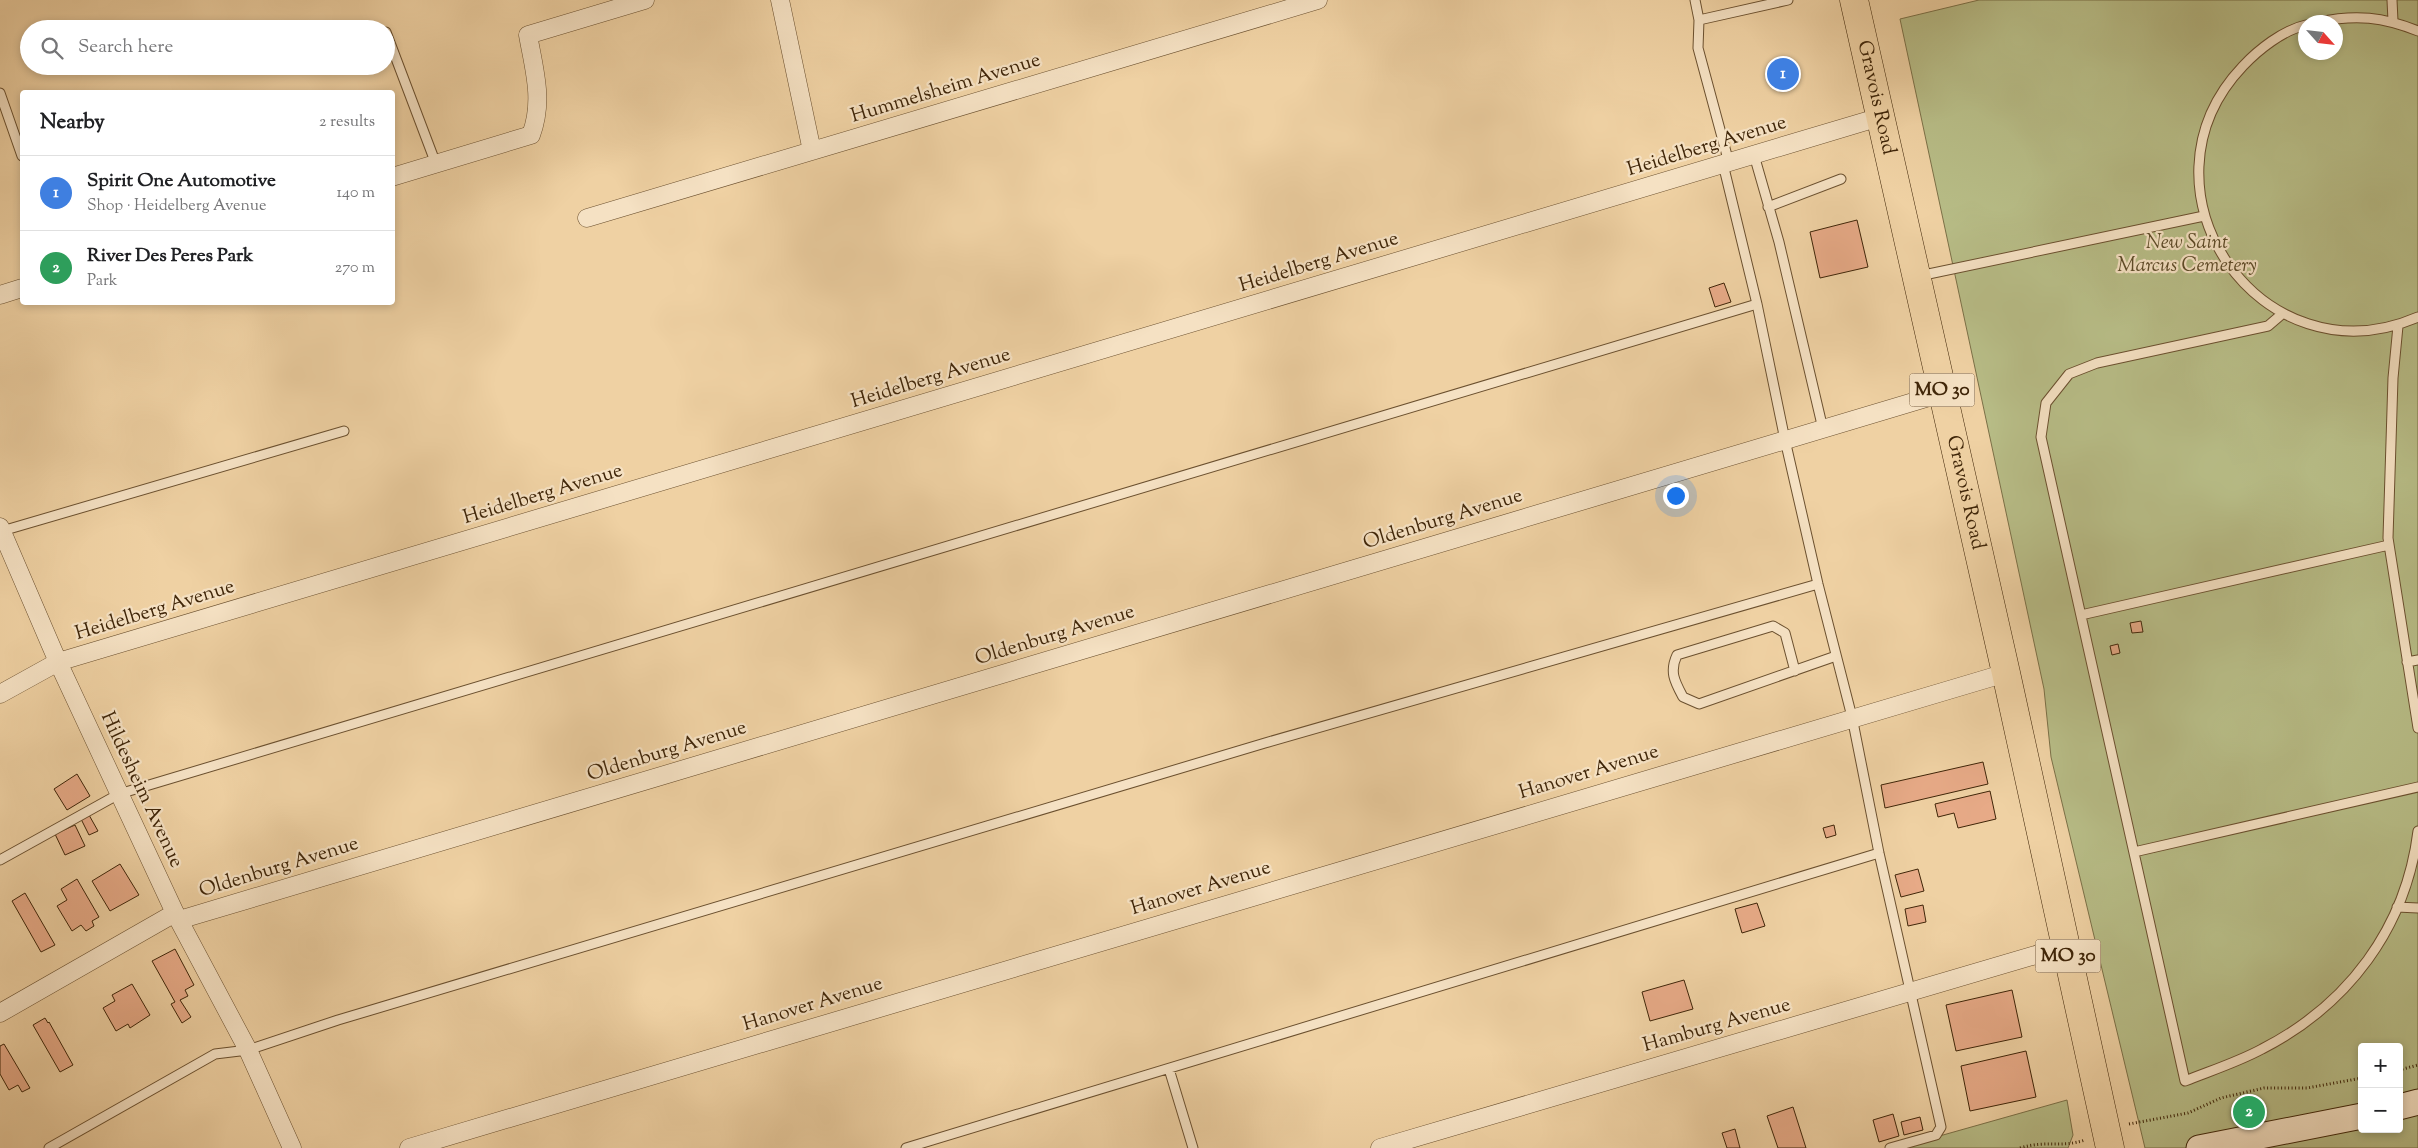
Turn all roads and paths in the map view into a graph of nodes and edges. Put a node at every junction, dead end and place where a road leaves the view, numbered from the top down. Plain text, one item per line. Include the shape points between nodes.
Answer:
1 (645, 0) edge
2 (780, 0) edge
3 (1318, 0) edge
4 (1695, 0) edge
5 (1788, 0) edge
6 (1854, 0) edge
7 (2392, 0) edge
8 (2343, 18) edge
9 (1699, 20) junction
10 (2393, 21) junction
11 (2298, 30) edge
12 (2418, 31) edge
13 (395, 55) edge
14 (0, 93) edge
15 (1880, 117) junction
16 (20, 150) edge
17 (812, 151) junction
18 (1754, 155) junction
19 (1726, 163) junction
20 (436, 164) junction
21 (395, 176) edge
22 (1842, 178) dead end
23 (1768, 207) junction
24 (2204, 216) junction
25 (587, 218) dead end
26 (1917, 276) junction
27 (20, 289) edge
28 (0, 295) edge
29 (1757, 304) junction
30 (2282, 314) junction
31 (2418, 318) edge
32 (2398, 326) junction
33 (1943, 393) junction
34 (1823, 429) junction
35 (344, 431) dead end
36 (1784, 440) junction
37 (1, 528) edge
38 (2389, 545) junction
39 (1818, 584) junction
40 (2080, 615) junction
41 (1836, 656) junction
42 (2418, 660) edge
43 (58, 662) junction
44 (2407, 662) junction
45 (1796, 671) junction
46 (2006, 673) junction
47 (0, 694) edge
48 (1852, 717) junction
49 (2418, 728) edge
50 (2418, 787) edge
51 (119, 794) junction
52 (2418, 832) edge
53 (2134, 852) junction
54 (1879, 853) junction
55 (0, 860) edge
56 (2397, 907) junction
57 (2418, 908) edge
58 (177, 917) junction
59 (2066, 946) junction
60 (1911, 991) junction
61 (0, 1013) edge
62 (248, 1050) junction
63 (2418, 1066) edge
64 (1169, 1069) junction
65 (2403, 1069) edge
66 (2358, 1079) edge
67 (2418, 1102) edge
68 (2403, 1106) edge
69 (2358, 1117) edge
70 (2139, 1121) dead end
71 (2070, 1145) dead end
72 (49, 1148) edge
73 (292, 1148) edge
74 (409, 1148) edge
75 (906, 1148) edge
76 (1193, 1148) edge
77 (1380, 1148) edge
78 (1890, 1148) edge
79 (2020, 1148) edge
80 (2110, 1148) edge
81 (2199, 1148) edge

1 - 20 street via 528,35 539,99 531,135
2 - 17 street
3 - 17 street, Hummelsheim Avenue
4 - 9 lane
5 - 9 lane
6 - 15 main road, Gravois Road / MO 30
7 - 10 lane
8 - 10 lane
9 - 19 lane via 1698,48
10 - 12 lane
11 - 24 lane via 2260,49 2228,82 2206,124 2198,170
13 - 20 lane
14 - 16 lane
15 - 18 street, Heidelberg Avenue
15 - 26 main road, Gravois Road / MO 30
17 - 25 street, Hummelsheim Avenue
18 - 19 street, Heidelberg Avenue
18 - 23 lane
19 - 29 lane
19 - 43 street, Heidelberg Avenue
20 - 21 street
22 - 23 lane
23 - 34 lane
24 - 26 lane
24 - 30 lane via 2220,255 2231,269 2247,289
26 - 33 main road, Gravois Road / MO 30
27 - 28 street
29 - 36 lane
29 - 51 lane
30 - 32 lane via 2327,328 2359,332
30 - 40 lane via 2268,326 2097,363 2070,374 2046,403 2041,438
31 - 32 lane
32 - 38 lane via 2389,463
33 - 34 street, Oldenburg Avenue
33 - 46 main road, Gravois Road / MO 30
34 - 36 street, Oldenburg Avenue
35 - 37 lane
36 - 39 lane
36 - 58 street, Oldenburg Avenue
37 - 43 street, Hildesheim Avenue
38 - 40 lane
38 - 44 lane
39 - 41 lane
39 - 62 lane via 1247,749 338,1020
40 - 53 lane
41 - 45 lane
41 - 48 lane
42 - 44 lane
43 - 47 street, Heidelberg Avenue
43 - 51 street, Hildesheim Avenue
44 - 49 lane
45 - 45 lane via 1699,704 1683,698 1672,674 1677,655 1773,626 1785,633
46 - 48 street, Hanover Avenue
46 - 59 main road, Gravois Road / MO 30
48 - 54 lane
48 - 74 street, Hanover Avenue
50 - 53 lane
51 - 55 lane
51 - 58 street, Hildesheim Avenue
52 - 56 lane via 2416,851
53 - 56 lane via 2185,1081 2262,1050 2302,1026 2344,990 2379,945
54 - 60 lane
54 - 64 lane
56 - 57 lane
58 - 61 street, Oldenburg Avenue
58 - 62 street, Hildesheim Avenue
59 - 60 street, Hamburg Avenue
59 - 80 main road, MO 30
60 - 77 street, Hamburg Avenue
60 - 78 lane via 1941,1127 1936,1135
62 - 72 lane via 215,1054
62 - 73 street, Hildesheim Avenue
63 - 65 path
64 - 75 lane
64 - 76 lane
66 - 70 path via 2307,1088 2264,1088 2221,1098 2188,1113
67 - 68 main road
69 - 81 main road
71 - 79 path via 2038,1142

